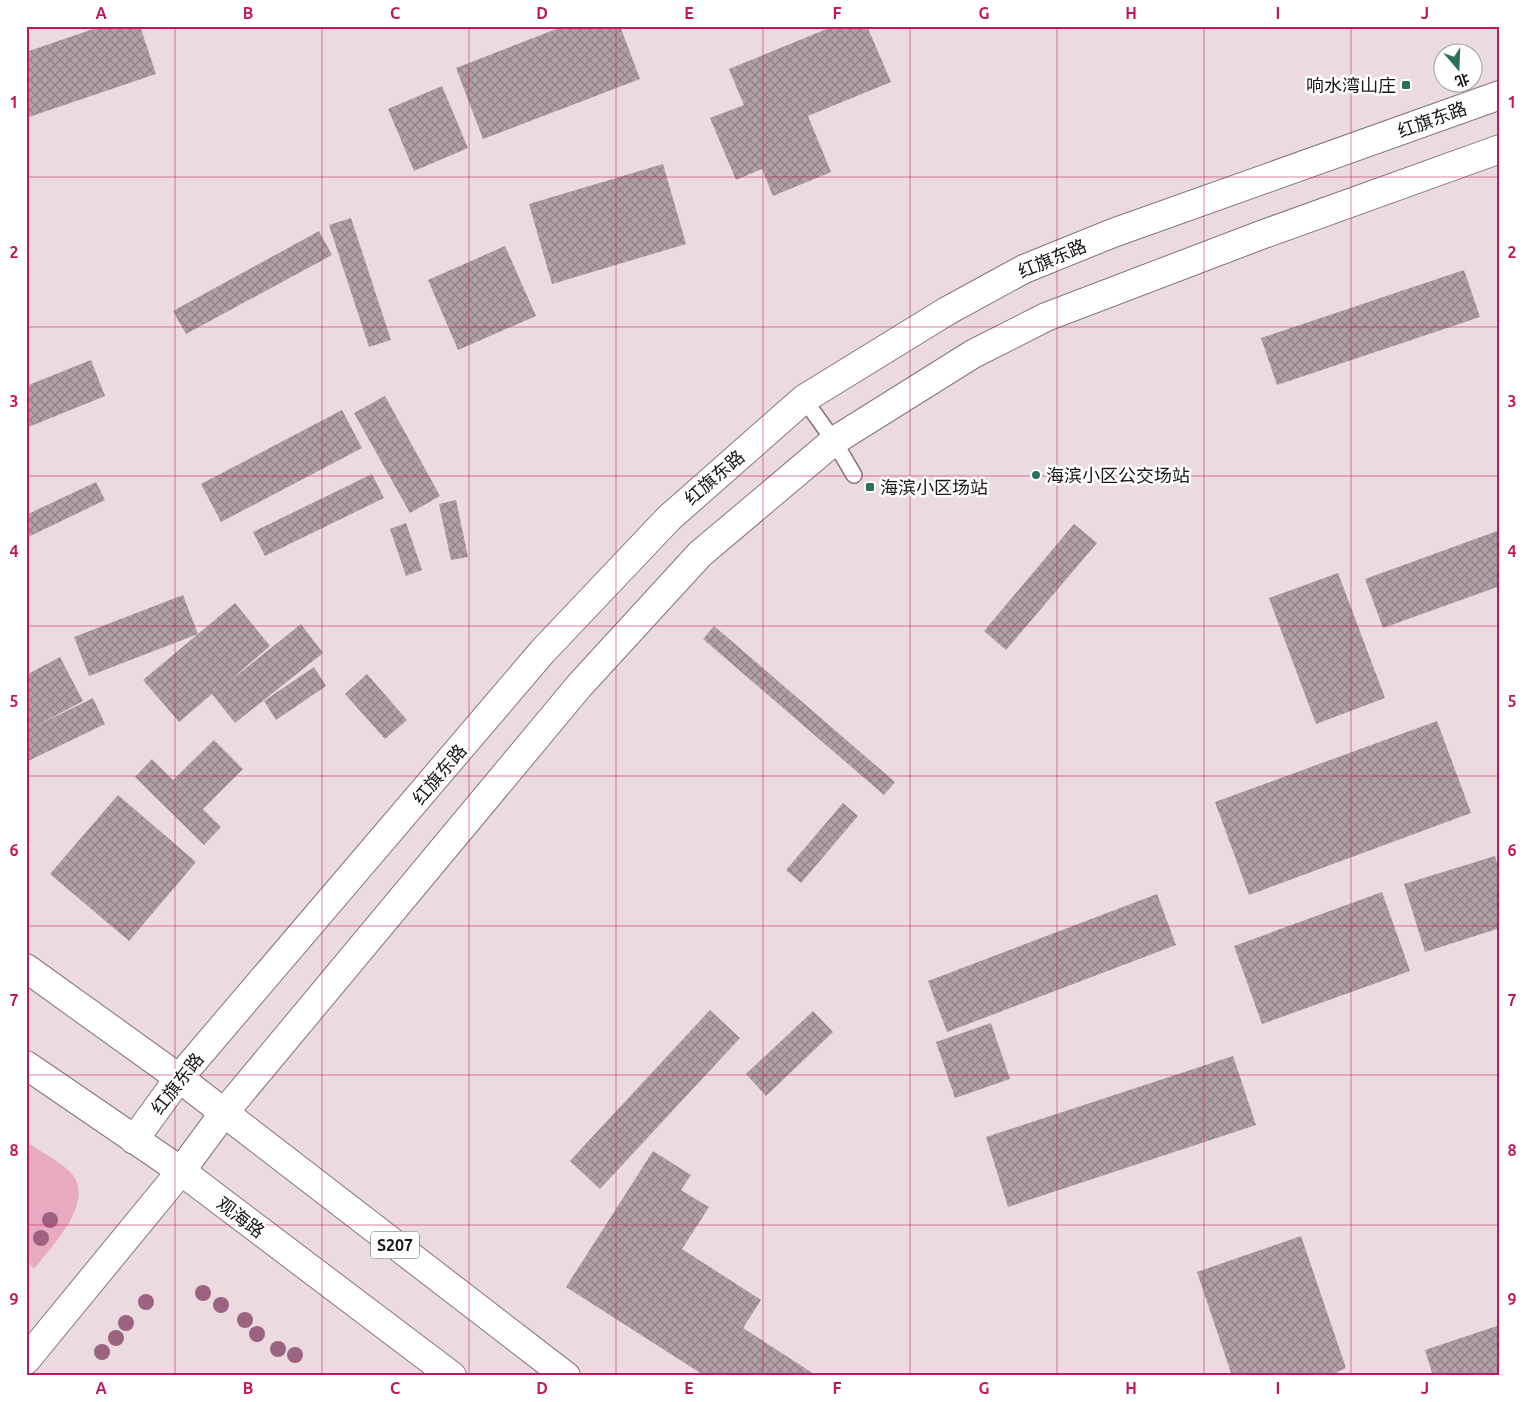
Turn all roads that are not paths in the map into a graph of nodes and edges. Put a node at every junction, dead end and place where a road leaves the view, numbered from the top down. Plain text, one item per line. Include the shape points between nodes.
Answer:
1 (1500, 94) edge
2 (1500, 149) edge
3 (804, 399) junction
4 (834, 441) junction
5 (854, 475) dead end
6 (26, 968) edge
7 (26, 1066) edge
8 (179, 1078) junction
9 (223, 1114) junction
10 (134, 1140) junction
11 (181, 1172) junction
12 (26, 1360) edge
13 (452, 1376) edge
14 (566, 1376) edge

1 - 3 main road, 红旗东路 via 1112,233 1024,268
2 - 4 main road via 1046,317 973,354
3 - 4 lane
3 - 8 main road, 红旗东路 via 669,518 542,652
4 - 5 lane
4 - 9 main road via 700,554 579,686
6 - 8 main road, S207
7 - 10 main road, 观海路
8 - 9 main road, S207
8 - 10 main road, 红旗东路
9 - 11 main road
9 - 14 main road, S207
10 - 11 main road, 观海路
11 - 12 main road
11 - 13 main road, 观海路

